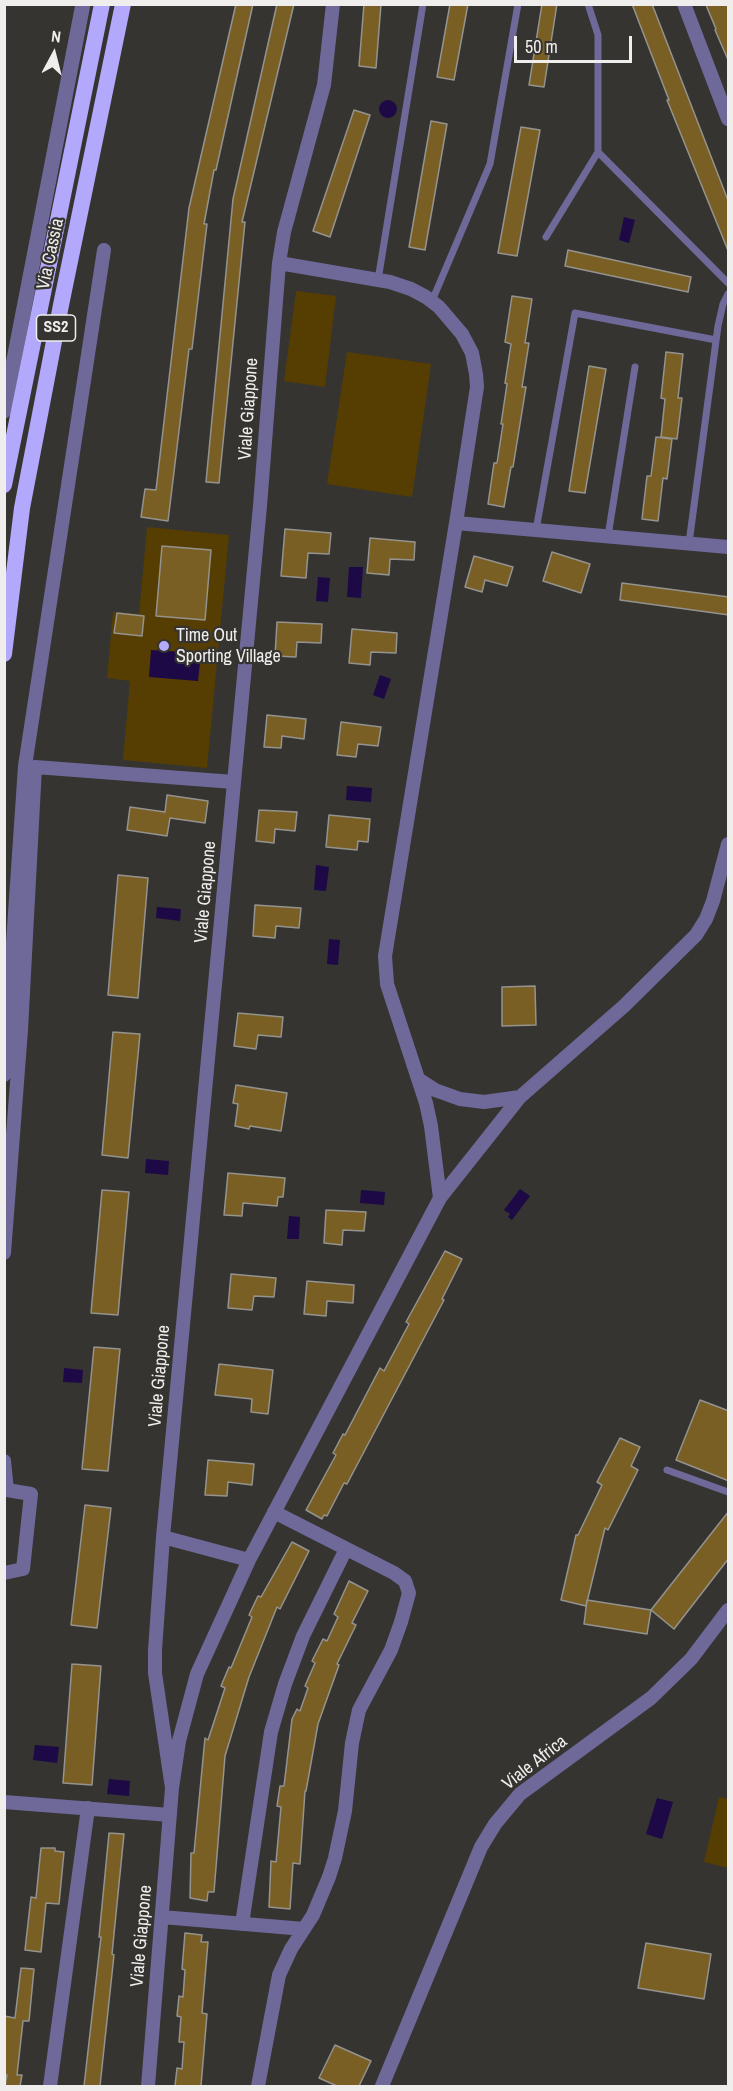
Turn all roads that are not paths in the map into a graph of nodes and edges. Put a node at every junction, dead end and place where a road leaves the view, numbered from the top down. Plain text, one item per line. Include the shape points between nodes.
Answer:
1 (82, 4) edge
2 (102, 4) edge
3 (123, 4) edge
4 (333, 4) edge
5 (423, 4) edge
6 (518, 4) edge
7 (588, 4) edge
8 (684, 4) edge
9 (729, 119) edge
10 (598, 152) junction
11 (546, 237) dead end
12 (104, 250) dead end
13 (279, 263) junction
14 (378, 280) junction
15 (729, 283) edge
16 (729, 294) edge
17 (432, 301) junction
18 (716, 340) junction
19 (635, 367) dead end
20 (4, 411) edge
21 (4, 484) edge
22 (456, 523) junction
23 (536, 530) junction
24 (608, 536) junction
25 (689, 543) junction
26 (729, 547) edge
27 (4, 654) edge
28 (234, 782) junction
29 (729, 844) edge
30 (4, 1075) edge
31 (421, 1081) junction
32 (520, 1097) junction
33 (440, 1198) junction
34 (4, 1253) edge
35 (4, 1461) edge
36 (667, 1470) dead end
37 (729, 1492) edge
38 (274, 1512) junction
39 (163, 1537) junction
40 (346, 1549) junction
41 (249, 1560) junction
42 (4, 1573) edge
43 (729, 1610) edge
44 (171, 1788) junction
45 (4, 1802) edge
46 (88, 1808) junction
47 (170, 1815) junction
48 (162, 1917) junction
49 (242, 1924) junction
50 (304, 1929) junction
51 (50, 2086) edge
52 (148, 2086) edge
53 (258, 2086) edge
54 (382, 2086) edge

1 - 20 street
2 - 21 highway, Via Cassia / SS2
3 - 27 highway, Via Cassia / SS2 via 22,508
4 - 13 street, Viale Giappone via 324,85
5 - 14 lane
6 - 17 lane via 490,164
7 - 10 lane via 598,35
8 - 9 street
10 - 11 lane
10 - 15 lane
12 - 30 street via 25,766
13 - 14 street
13 - 28 street, Viale Giappone
14 - 17 street via 401,285
16 - 18 lane
17 - 22 street via 462,334 472,353 476,374
18 - 23 lane via 575,313
18 - 25 lane
19 - 24 lane
22 - 23 street
22 - 31 street via 385,956 387,984
23 - 24 street
24 - 25 street
25 - 26 street
28 - 34 street via 34,766 21,1030
28 - 39 street, Viale Giappone
29 - 32 street, Viale Giappone via 713,901 696,935 624,1006
31 - 32 street via 460,1099 491,1101
31 - 33 street
32 - 33 street, Viale Giappone
33 - 38 street, Viale Giappone
35 - 42 street via 8,1490 31,1494 23,1569
36 - 37 lane
38 - 40 street
38 - 41 street, Viale Giappone
39 - 41 street
39 - 44 street, Viale Giappone via 155,1673
40 - 49 street via 303,1636 271,1732
40 - 50 street via 399,1576 407,1585 408,1598 391,1650 359,1710 335,1858
41 - 44 street, Viale Giappone via 197,1674 185,1713
43 - 54 street, Viale Africa via 691,1659 651,1698 520,1794 495,1824 481,1847
44 - 47 street, Viale Giappone
45 - 46 street
46 - 47 street
46 - 51 street
47 - 48 street, Viale Giappone
48 - 49 street
48 - 52 street, Viale Giappone
49 - 50 street
50 - 53 street via 286,1957 276,1984

